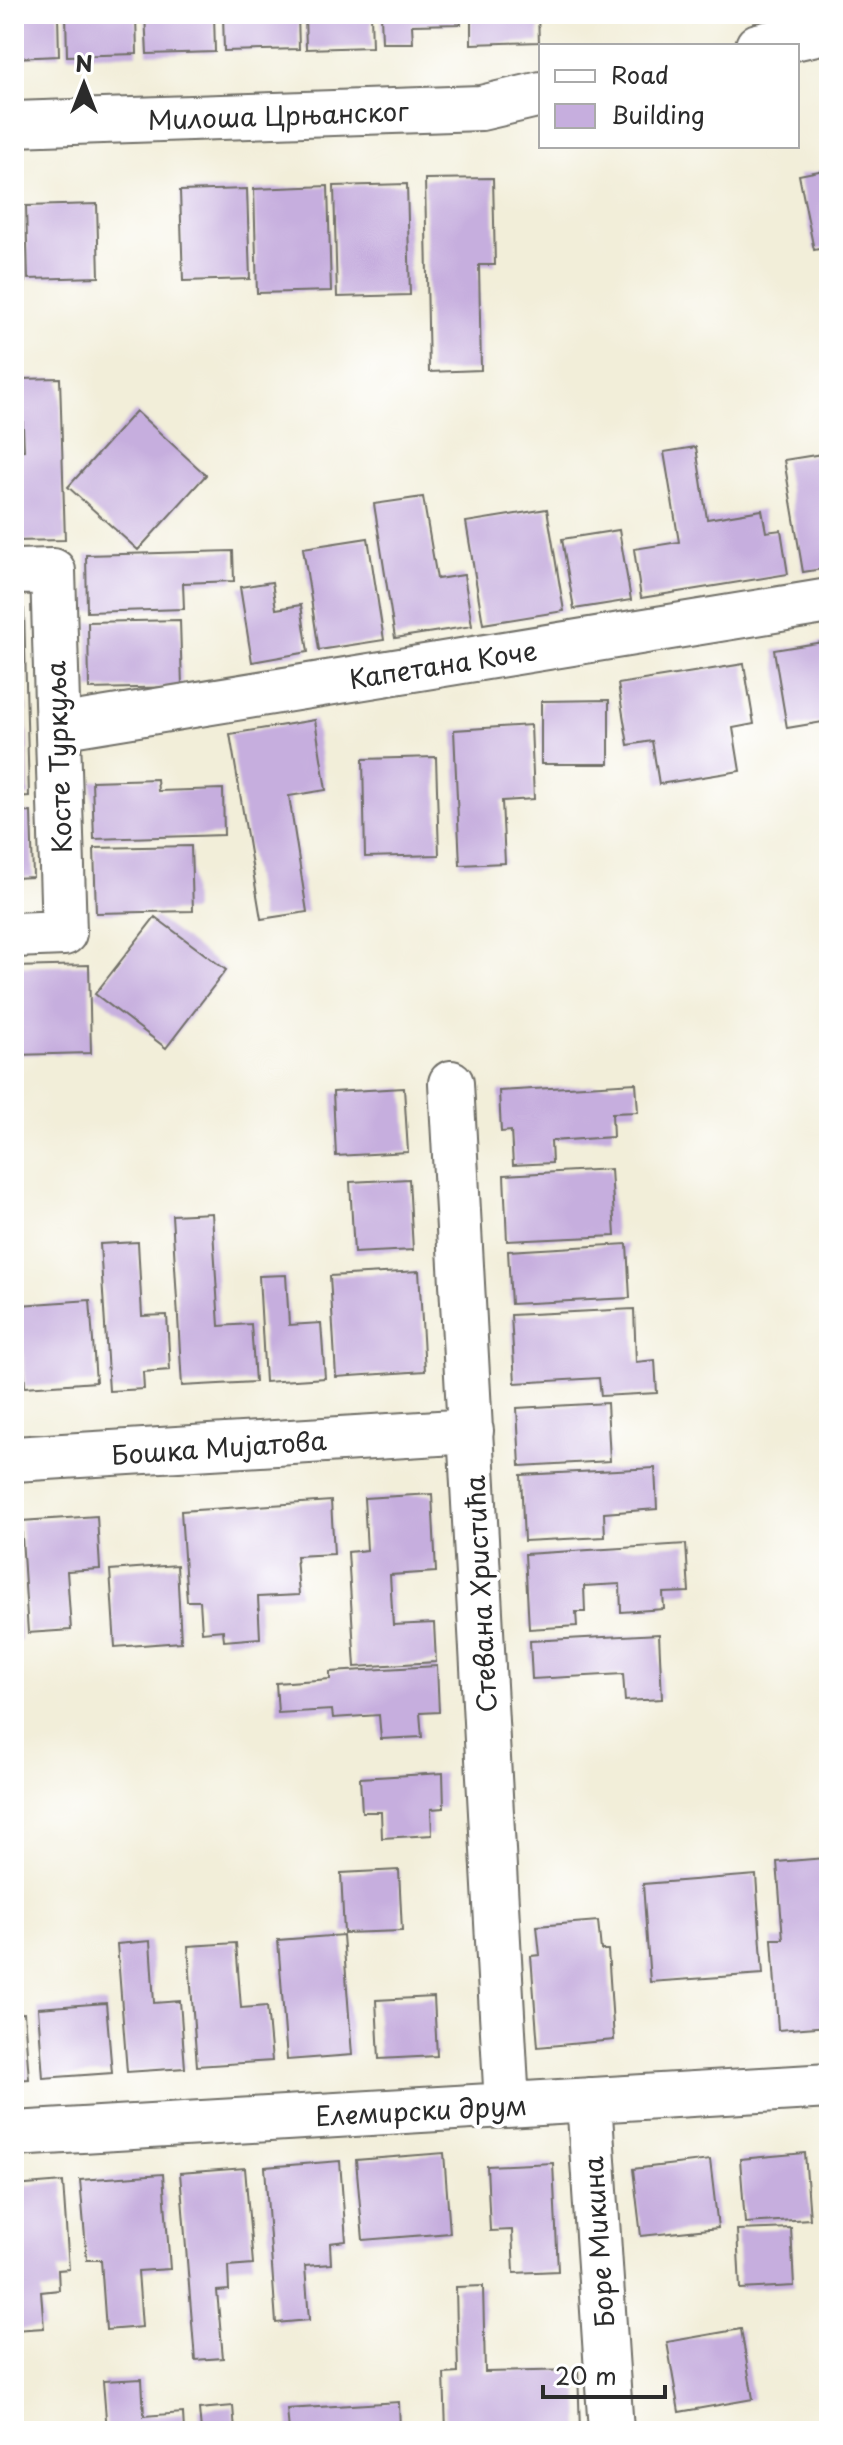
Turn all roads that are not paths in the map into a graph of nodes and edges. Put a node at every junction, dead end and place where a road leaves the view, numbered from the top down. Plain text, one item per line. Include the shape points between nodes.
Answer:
1 (829, 30) edge
2 (767, 44) edge
3 (539, 94) edge
4 (14, 124) edge
5 (14, 572) edge
6 (829, 601) edge
7 (58, 727) junction
8 (14, 935) edge
9 (451, 1083) dead end
10 (471, 1431) junction
11 (14, 1459) edge
12 (829, 2086) edge
13 (589, 2100) junction
14 (507, 2105) junction
15 (14, 2134) edge
16 (611, 2431) edge

1 - 2 street
3 - 4 street, Милоша Црњанског via 481,108
5 - 7 street, Косте Туркуља via 53,571
6 - 7 street, Капетана Коче
7 - 8 street, Косте Туркуља via 64,933
9 - 10 street, Стевана Христића
10 - 11 street, Бошка Мијатова
10 - 14 street, Стевана Христића
12 - 13 street, Елемирски друм
13 - 14 street, Елемирски друм
13 - 16 street, Боре Микина
14 - 15 street, Елемирски друм

